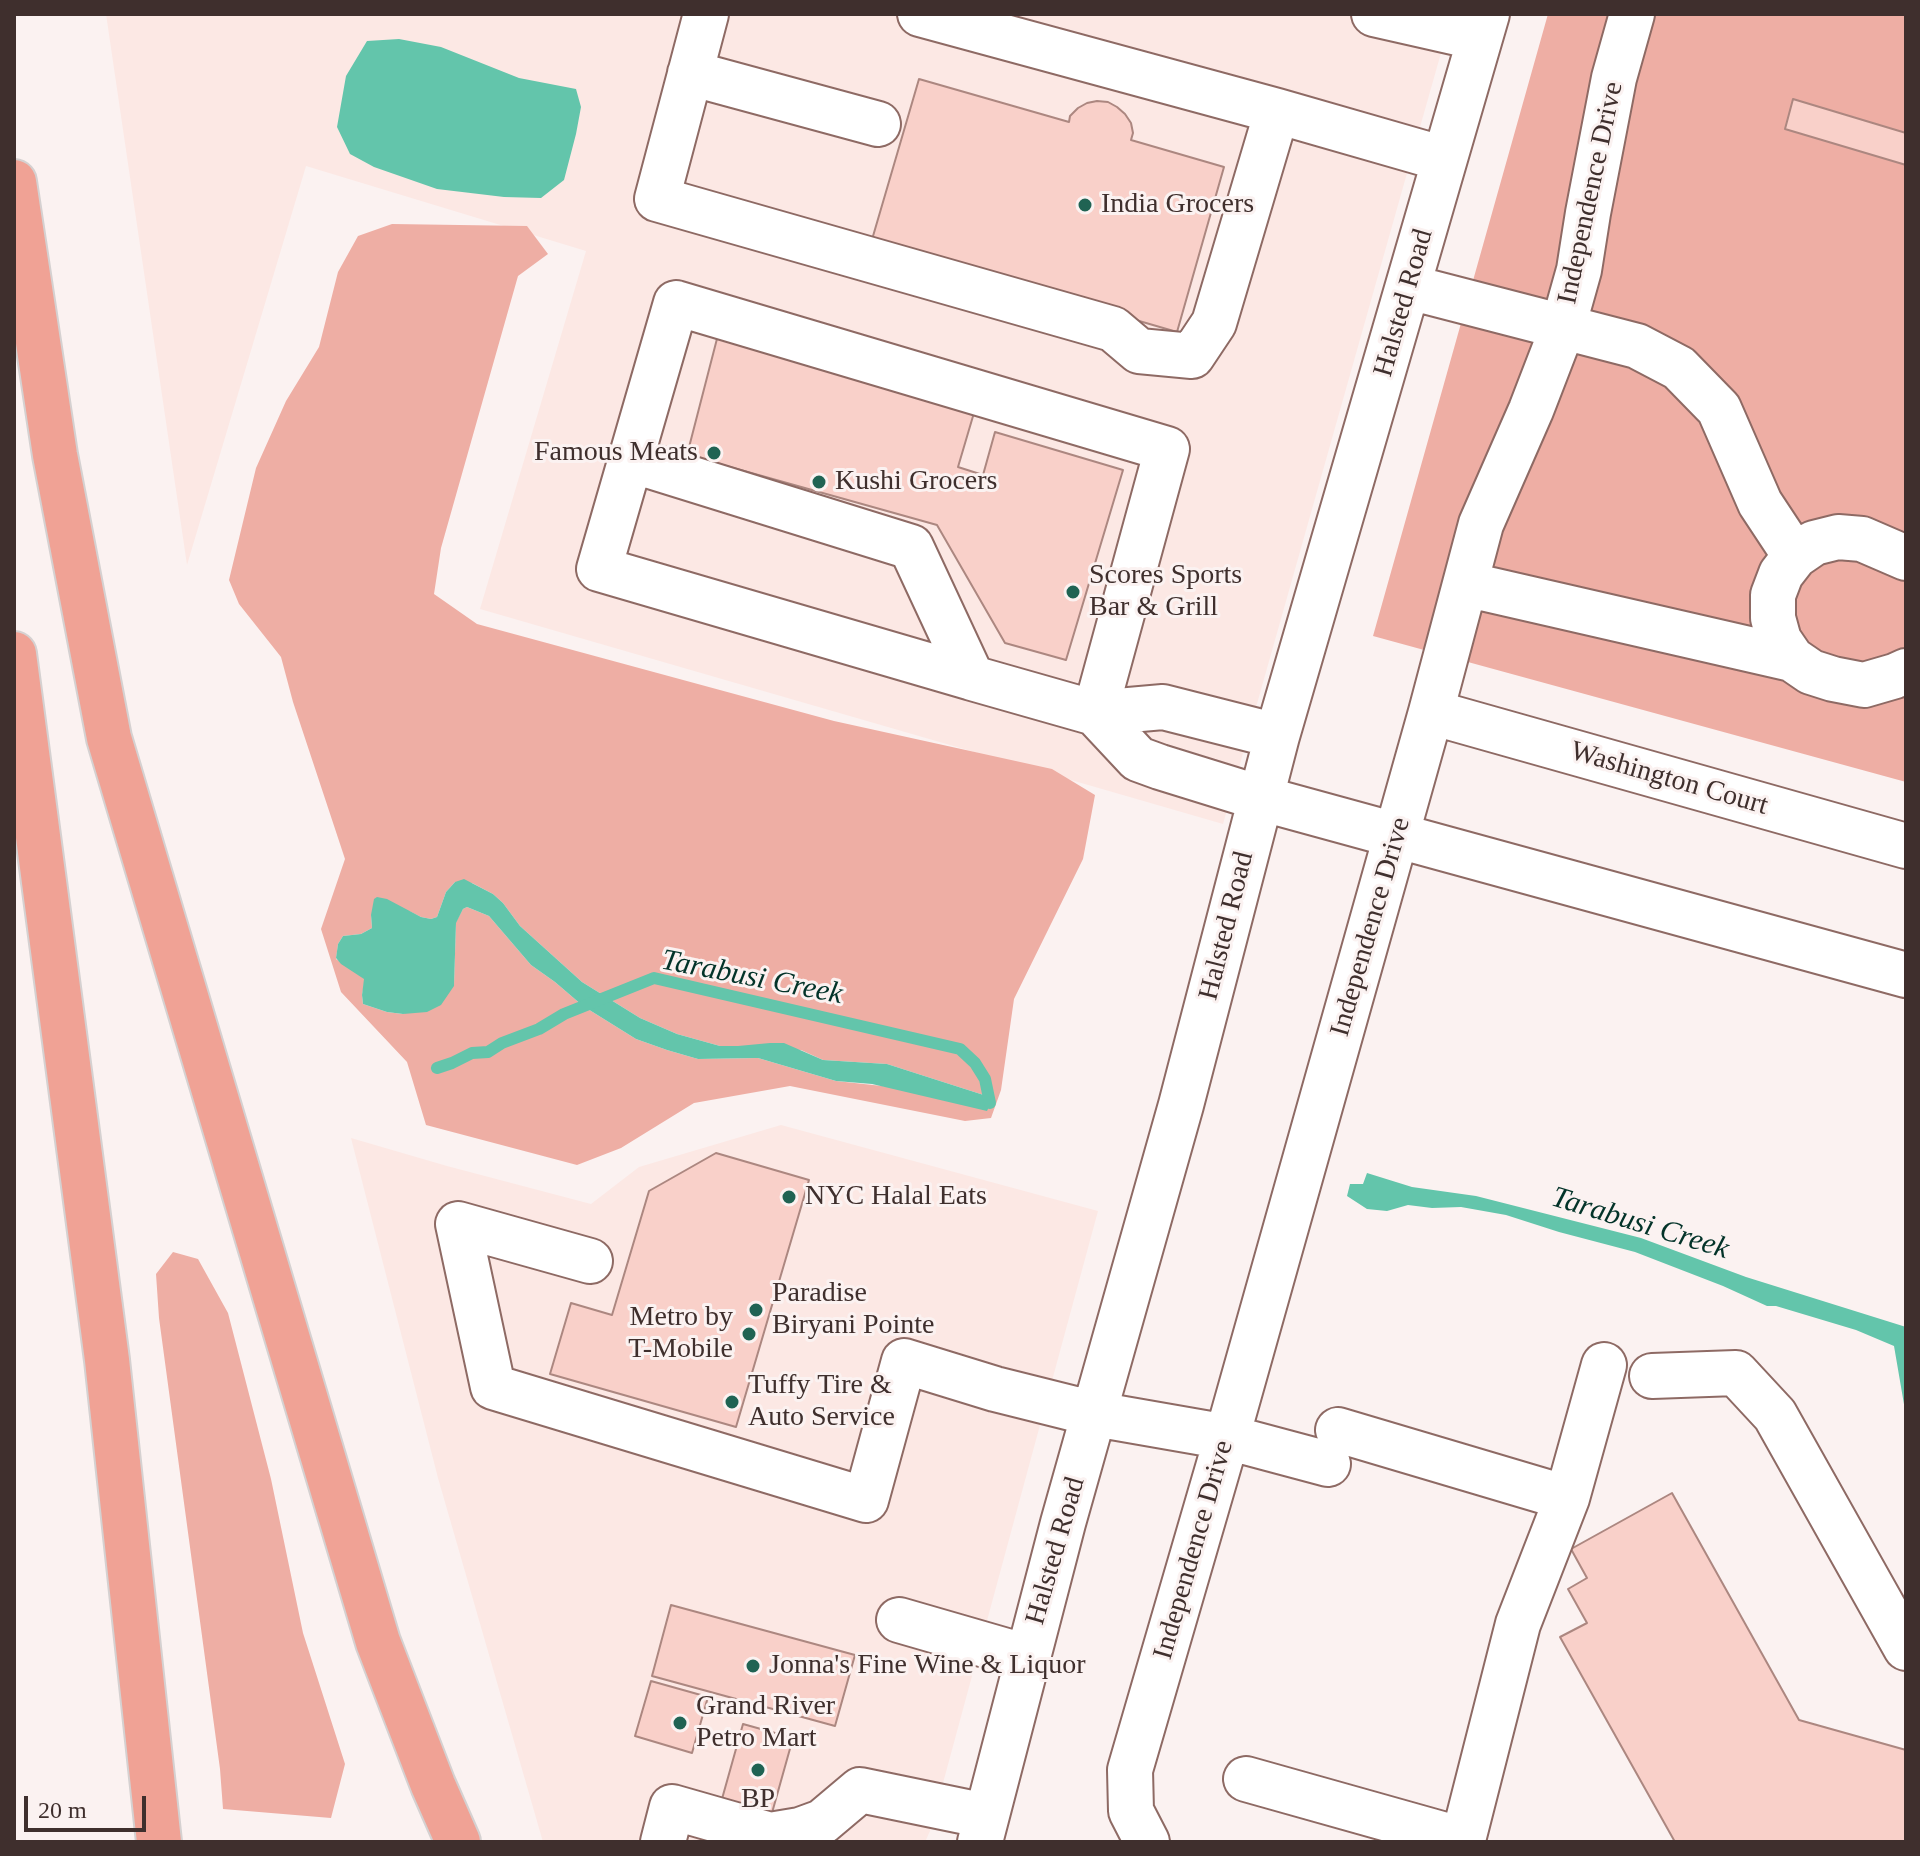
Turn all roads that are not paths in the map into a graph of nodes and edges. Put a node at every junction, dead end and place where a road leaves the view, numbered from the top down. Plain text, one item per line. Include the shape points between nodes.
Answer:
1 (706, 14) edge
2 (920, 14) edge
3 (1374, 14) edge
4 (1632, 14) edge
5 (1484, 26) edge
6 (690, 73) junction
7 (1277, 111) junction
8 (878, 124) dead end
9 (1444, 159) junction
10 (14, 182) edge
11 (1409, 287) junction
12 (1563, 327) junction
13 (631, 460) junction
14 (1795, 556) junction
15 (1906, 558) edge
16 (1465, 584) junction
17 (14, 654) edge
18 (1792, 659) junction
19 (1906, 671) edge
20 (972, 678) junction
21 (1431, 712) junction
22 (1095, 713) junction
23 (1277, 736) junction
24 (1260, 798) junction
25 (1397, 835) junction
26 (1906, 846) edge
27 (1906, 975) edge
28 (590, 1261) dead end
29 (1604, 1365) dead end
30 (1652, 1376) dead end
31 (1095, 1414) junction
32 (1227, 1437) junction
33 (1567, 1498) junction
34 (899, 1620) dead end
35 (1906, 1648) edge
36 (1027, 1657) junction
37 (1246, 1779) dead end
38 (983, 1829) edge
39 (1465, 1841) edge
40 (159, 1842) edge
41 (458, 1842) edge
42 (663, 1842) edge
43 (1147, 1842) edge

1 - 6 street
2 - 7 street
3 - 5 street
4 - 12 street, Independence Drive
5 - 9 street, Halsted Road
6 - 7 street via 657,199 1113,329 1139,351 1192,356 1214,323
6 - 8 street
7 - 9 street
9 - 11 street, Halsted Road
10 - 41 highway via 55,455 109,738 378,1642
11 - 12 street
11 - 23 street, Halsted Road
12 - 14 street via 1637,346 1679,368 1719,409 1760,503
12 - 16 street, Independence Drive via 1481,524
13 - 20 street via 911,547
13 - 20 street via 599,569
13 - 22 street via 676,303 1167,449
14 - 15 street via 1814,543 1838,537 1862,539
14 - 18 street via 1773,595 1779,640
16 - 18 street
16 - 21 street, Independence Drive
17 - 40 highway via 107,1360
18 - 19 street via 1811,672 1864,685
20 - 22 street
21 - 25 street, Independence Drive
21 - 26 street, Washington Court
22 - 23 street via 1163,707
22 - 24 street via 1138,759
23 - 24 street, Halsted Road
24 - 25 street
24 - 31 street, Halsted Road
25 - 27 street
25 - 32 street, Independence Drive
28 - 31 street via 458,1224 493,1387 866,1500 904,1361
29 - 33 street
30 - 35 street via 1736,1373 1775,1415
31 - 32 street
31 - 36 street, Halsted Road
32 - 33 street via 1333,1447
32 - 43 street, Independence Drive via 1130,1770 1131,1811
33 - 39 street via 1518,1624
34 - 36 street
36 - 38 street, Halsted Road
37 - 39 street
38 - 42 street via 860,1790 822,1822 770,1835 672,1807

